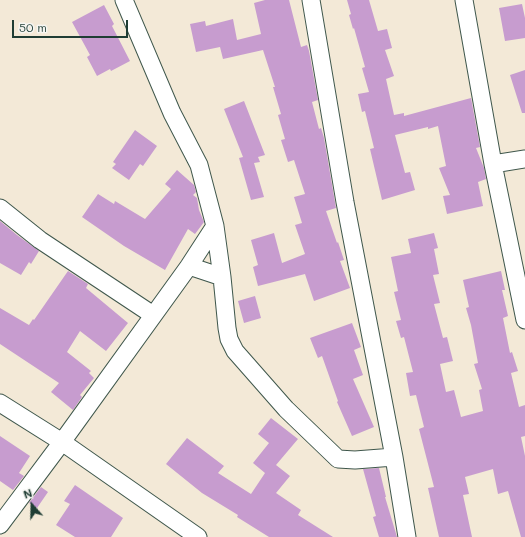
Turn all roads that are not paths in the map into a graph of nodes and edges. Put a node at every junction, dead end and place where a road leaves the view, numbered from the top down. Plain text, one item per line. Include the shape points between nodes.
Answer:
1 (124, 0) edge
2 (311, 0) edge
3 (468, 1) edge
4 (525, 159) edge
5 (493, 164) junction
6 (0, 208) edge
7 (215, 226) junction
8 (189, 266) junction
9 (222, 277) junction
10 (153, 314) junction
11 (525, 320) edge
12 (0, 403) edge
13 (62, 442) junction
14 (394, 457) junction
15 (0, 525) edge
16 (198, 537) edge
17 (407, 537) edge

1 - 7 street via 172,113 199,165
2 - 14 street via 347,210
3 - 5 street
4 - 5 street
5 - 11 street
6 - 10 street via 40,240
7 - 8 street
7 - 9 street
8 - 9 street
8 - 10 street
9 - 14 street via 229,340 235,351 286,409 338,458 355,460
10 - 13 street
12 - 13 street
13 - 15 street
13 - 16 street
14 - 17 street

